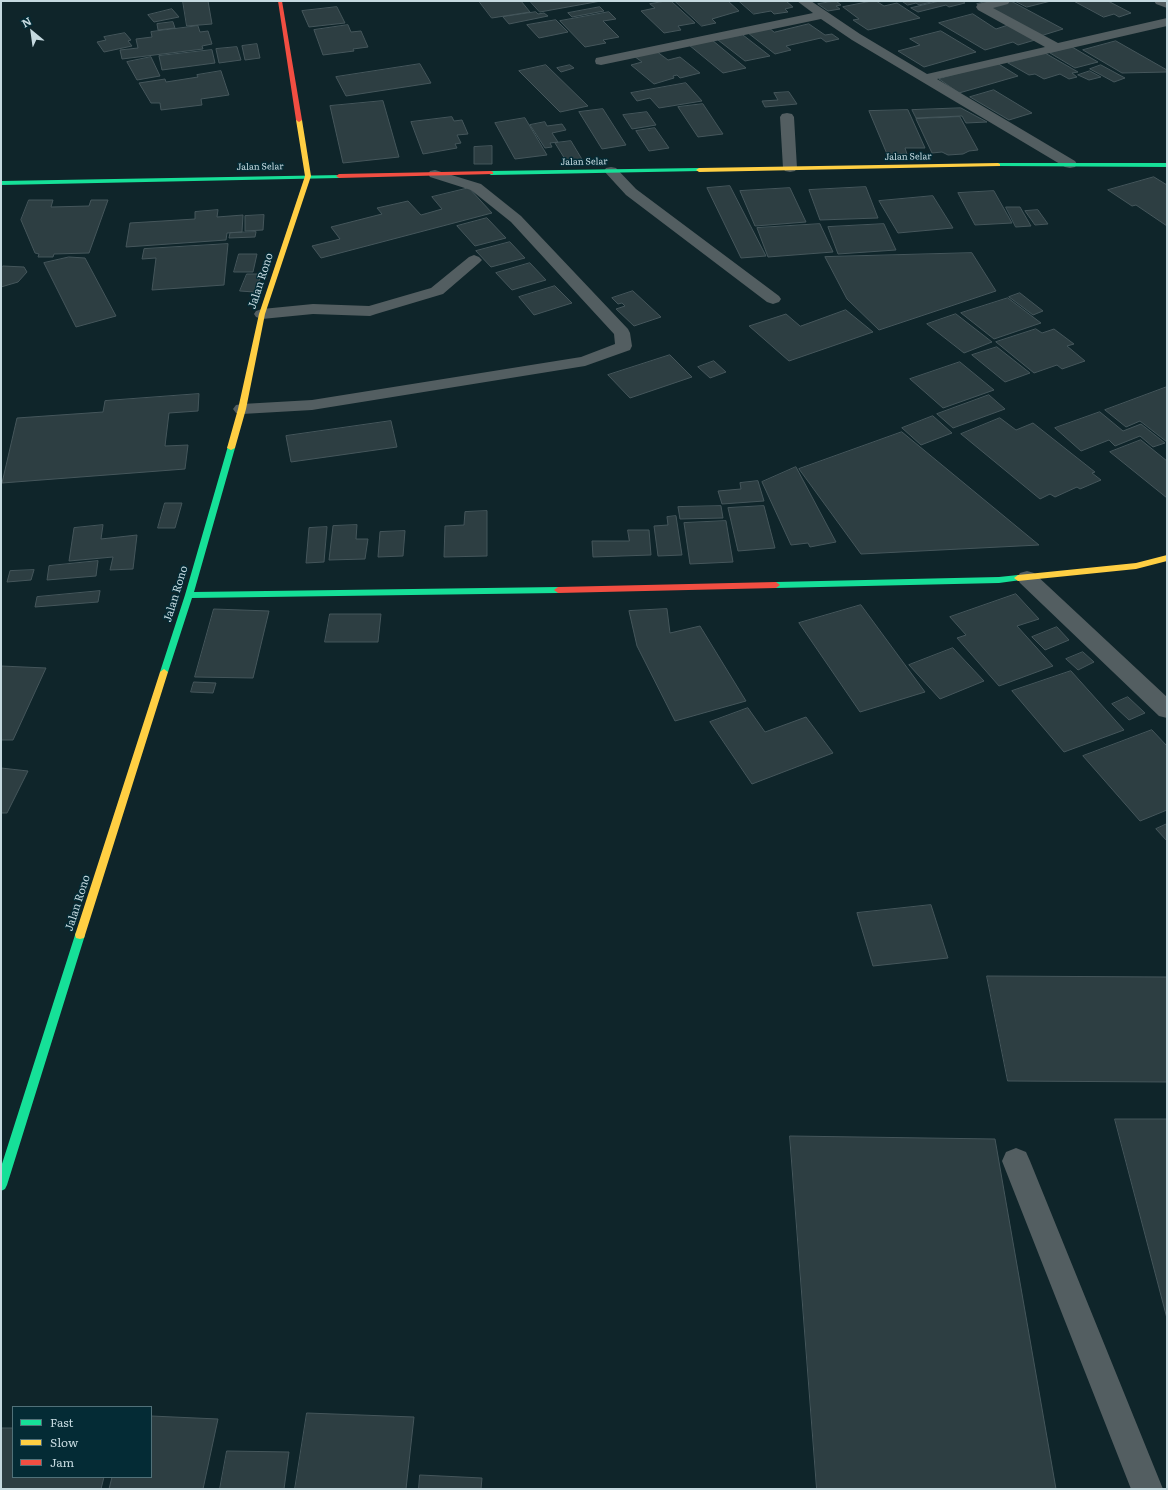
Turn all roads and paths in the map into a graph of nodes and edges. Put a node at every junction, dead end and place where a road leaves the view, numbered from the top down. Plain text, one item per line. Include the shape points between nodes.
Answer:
1 (280, 1) edge
2 (803, 1) edge
3 (1004, 1) edge
4 (1160, 1) edge
5 (1167, 4) edge
6 (822, 15) junction
7 (1167, 22) edge
8 (1057, 48) junction
9 (601, 62) dead end
10 (926, 78) junction
11 (787, 117) dead end
12 (1070, 164) junction
13 (1167, 165) edge
14 (790, 168) junction
15 (611, 171) junction
16 (435, 174) junction
17 (308, 176) junction
18 (1, 183) edge
19 (474, 260) dead end
20 (773, 299) dead end
21 (262, 314) junction
22 (242, 409) junction
23 (1167, 558) edge
24 (1027, 578) junction
25 (189, 595) junction
26 (1167, 710) edge
27 (1016, 1161) dead end
28 (1, 1185) edge
29 (1147, 1489) edge

1 - 17 street, Jalan Rono
2 - 6 street
3 - 8 street via 982,7
4 - 5 street
6 - 9 street
6 - 10 street
7 - 8 street
8 - 10 street
10 - 12 street
11 - 14 street
12 - 13 street, Jalan Selar
12 - 14 street, Jalan Selar
14 - 15 street, Jalan Selar
15 - 16 street, Jalan Selar
15 - 20 street via 631,192
16 - 17 street, Jalan Selar
16 - 22 street via 476,187 516,219 622,333 624,346 585,361 312,405
17 - 18 street, Jalan Selar
17 - 21 street, Jalan Rono
19 - 21 street via 437,291 370,311 313,309
21 - 22 street, Jalan Rono
22 - 25 street, Jalan Rono
23 - 24 street via 1136,566
24 - 25 street via 562,590
24 - 26 street
25 - 28 street, Jalan Rono
27 - 29 street

